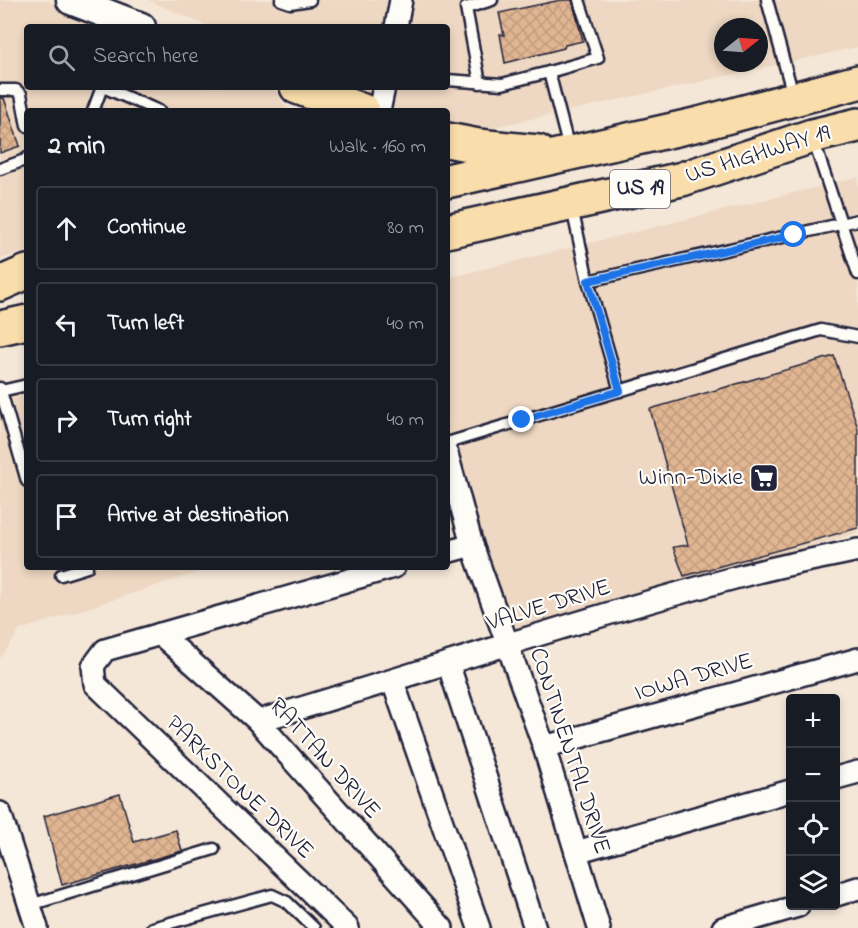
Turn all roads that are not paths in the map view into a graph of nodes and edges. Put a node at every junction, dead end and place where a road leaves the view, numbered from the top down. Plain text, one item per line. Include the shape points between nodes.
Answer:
1 (280, 0) edge
2 (310, 0) edge
3 (401, 0) edge
4 (492, 0) edge
5 (579, 0) edge
6 (767, 0) edge
7 (84, 2) edge
8 (134, 24) edge
9 (397, 24) edge
10 (549, 72) junction
11 (450, 80) edge
12 (858, 82) edge
13 (480, 83) junction
14 (0, 90) edge
15 (101, 90) edge
16 (109, 90) edge
17 (289, 90) edge
18 (292, 90) edge
19 (305, 90) edge
20 (383, 90) edge
21 (795, 99) junction
22 (94, 108) edge
23 (152, 108) edge
24 (298, 108) edge
25 (319, 108) edge
26 (355, 108) edge
27 (380, 108) edge
28 (24, 110) edge
29 (858, 116) edge
30 (858, 125) edge
31 (812, 136) junction
32 (450, 141) edge
33 (570, 154) junction
34 (24, 160) edge
35 (0, 169) edge
36 (450, 180) edge
37 (571, 205) junction
38 (858, 219) edge
39 (841, 225) junction
40 (450, 230) edge
41 (858, 274) edge
42 (588, 281) junction
43 (24, 323) edge
44 (0, 328) edge
45 (858, 336) edge
46 (24, 386) edge
47 (1, 390) edge
48 (620, 391) junction
49 (3, 410) edge
50 (450, 442) edge
51 (450, 465) edge
52 (24, 471) edge
53 (472, 545) junction
54 (858, 550) edge
55 (450, 551) edge
56 (78, 570) edge
57 (384, 570) edge
58 (62, 575) dead end
59 (160, 634) junction
60 (507, 644) junction
61 (858, 659) edge
62 (448, 663) junction
63 (393, 682) junction
64 (258, 722) junction
65 (544, 747) junction
66 (858, 772) edge
67 (840, 777) edge
68 (786, 792) edge
69 (0, 813) edge
70 (214, 849) dead end
71 (576, 852) junction
72 (858, 888) edge
73 (840, 893) edge
74 (30, 905) junction
75 (789, 910) edge
76 (760, 923) edge
77 (37, 928) edge
78 (152, 928) edge
79 (314, 928) edge
80 (348, 928) edge
81 (442, 928) edge
82 (479, 928) edge
83 (535, 928) edge
84 (599, 928) edge
85 (723, 928) edge

1 - 2 lane
3 - 9 street
4 - 13 lane via 465,8
5 - 10 lane via 598,58
6 - 21 lane
7 - 8 main road
10 - 13 lane via 502,84
10 - 33 lane
11 - 13 lane
12 - 21 highway, US HIGHWAY 19 / US 19
14 - 28 lane via 21,94
15 - 22 lane
16 - 23 lane
17 - 24 highway
18 - 25 main road
19 - 26 highway
20 - 27 street
21 - 33 highway, US HIGHWAY 19 / US 19
29 - 31 highway
30 - 31 highway, US HIGHWAY 19 / US 19
31 - 37 highway, US HIGHWAY 19 / US 19 via 682,179
31 - 39 lane
32 - 33 highway
33 - 36 highway, US HIGHWAY 19 / US 19
34 - 35 lane
37 - 40 highway, US HIGHWAY 19 / US 19
37 - 42 lane
38 - 39 lane
39 - 41 lane
39 - 42 lane
42 - 48 lane
43 - 44 highway
45 - 48 lane via 821,330
46 - 47 lane
47 - 49 lane
48 - 50 lane
49 - 52 lane
51 - 53 street, CONTINENTAL DRIVE
53 - 55 street
53 - 60 street, CONTINENTAL DRIVE
54 - 60 street, VALVE DRIVE via 740,576
56 - 58 lane
57 - 59 street
59 - 64 street, RATTAN DRIVE
59 - 80 street, PARKSTONE DRIVE via 105,650 93,666 95,684
60 - 62 street, VALVE DRIVE
60 - 65 street, CONTINENTAL DRIVE
61 - 65 street, IOWA DRIVE
62 - 63 street, VALVE DRIVE
62 - 83 street
63 - 64 street, VALVE DRIVE
63 - 82 street
64 - 81 street, RATTAN DRIVE
65 - 71 street, CONTINENTAL DRIVE
66 - 67 street
68 - 71 street
69 - 74 street
70 - 74 lane
71 - 84 street, CONTINENTAL DRIVE
72 - 73 street
74 - 77 street
75 - 76 street
76 - 85 street
78 - 79 lane via 273,895 287,902

